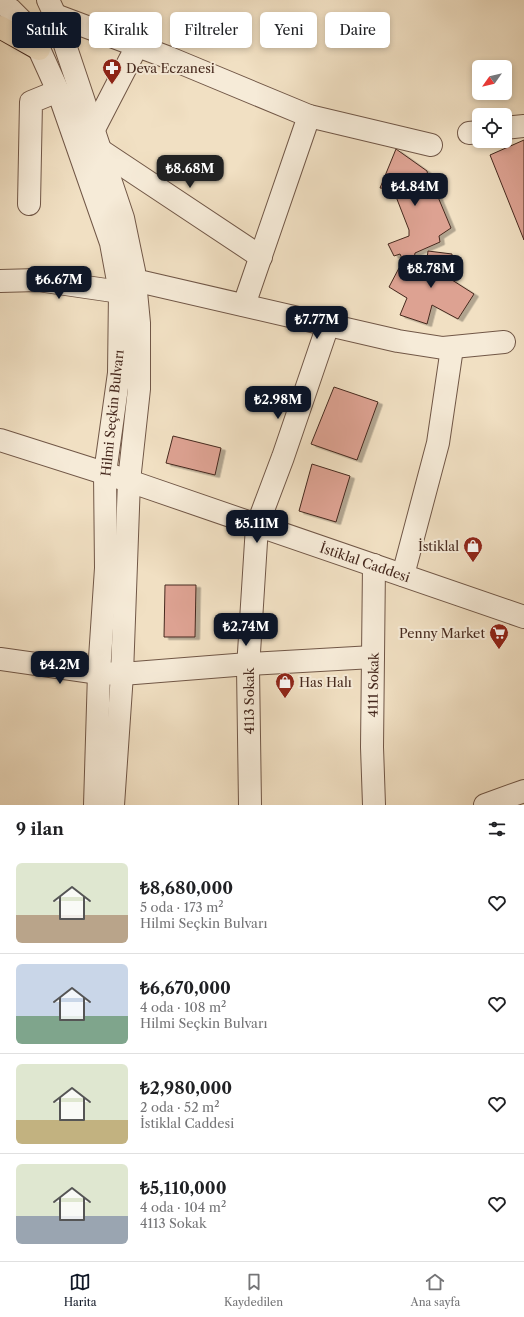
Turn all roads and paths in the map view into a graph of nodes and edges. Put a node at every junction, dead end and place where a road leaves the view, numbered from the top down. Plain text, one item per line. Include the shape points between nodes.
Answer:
1 (0, 2) edge
2 (51, 8) edge
3 (89, 25) edge
4 (0, 27) edge
5 (136, 48) edge
6 (142, 48) edge
7 (39, 49) junction
8 (58, 91) junction
9 (309, 116) junction
10 (524, 126) edge
11 (512, 127) edge
12 (96, 141) junction
13 (431, 145) dead end
14 (29, 204) dead end
15 (261, 257) junction
16 (0, 281) edge
17 (127, 286) junction
18 (244, 305) junction
19 (328, 325) junction
20 (504, 342) dead end
21 (452, 348) junction
22 (0, 440) edge
23 (105, 473) junction
24 (129, 481) junction
25 (257, 526) junction
26 (374, 565) junction
27 (403, 575) junction
28 (524, 617) edge
29 (373, 657) junction
30 (0, 659) edge
31 (248, 664) junction
32 (99, 673) junction
33 (122, 674) junction
34 (524, 791) edge
35 (493, 804) edge
36 (95, 805) edge
37 (113, 805) edge
38 (250, 805) edge
39 (374, 805) edge

1 - 7 street, Hilmi Seçkin Bulvarı via 23,22
2 - 3 street
2 - 12 street, Hilmi Seçkin Bulvarı
4 - 7 main road
5 - 12 street
6 - 9 street
7 - 8 street, Hilmi Seçkin Bulvarı
8 - 14 street via 31,102
8 - 17 street, Hilmi Seçkin Bulvarı
9 - 13 street
9 - 15 street
10 - 11 street
12 - 15 street
12 - 17 street, Hilmi Seçkin Bulvarı via 123,218
15 - 18 street
16 - 17 street via 38,280
17 - 18 street
17 - 23 street, Hilmi Seçkin Bulvarı via 119,373
17 - 24 street, Hilmi Seçkin Bulvarı via 139,323 139,389
18 - 19 street
19 - 21 street via 398,341
19 - 25 street, 4113 Sokak
20 - 21 street
21 - 27 street via 438,443
22 - 23 street, İstiklal Caddesi
23 - 24 street, İstiklal Caddesi
23 - 32 street, Hilmi Seçkin Bulvarı via 106,568
24 - 25 street, İstiklal Caddesi
24 - 33 street, Hilmi Seçkin Bulvarı
25 - 26 street, İstiklal Caddesi
25 - 31 street, 4113 Sokak
26 - 27 street, İstiklal Caddesi
26 - 29 street, 4111 Sokak
27 - 28 street, İstiklal Caddesi
29 - 31 street
29 - 39 street, 4111 Sokak
30 - 32 street
31 - 33 street
31 - 38 street, 4113 Sokak
32 - 33 street
32 - 36 street, Hilmi Seçkin Bulvarı
33 - 37 street, Hilmi Seçkin Bulvarı
34 - 35 street

